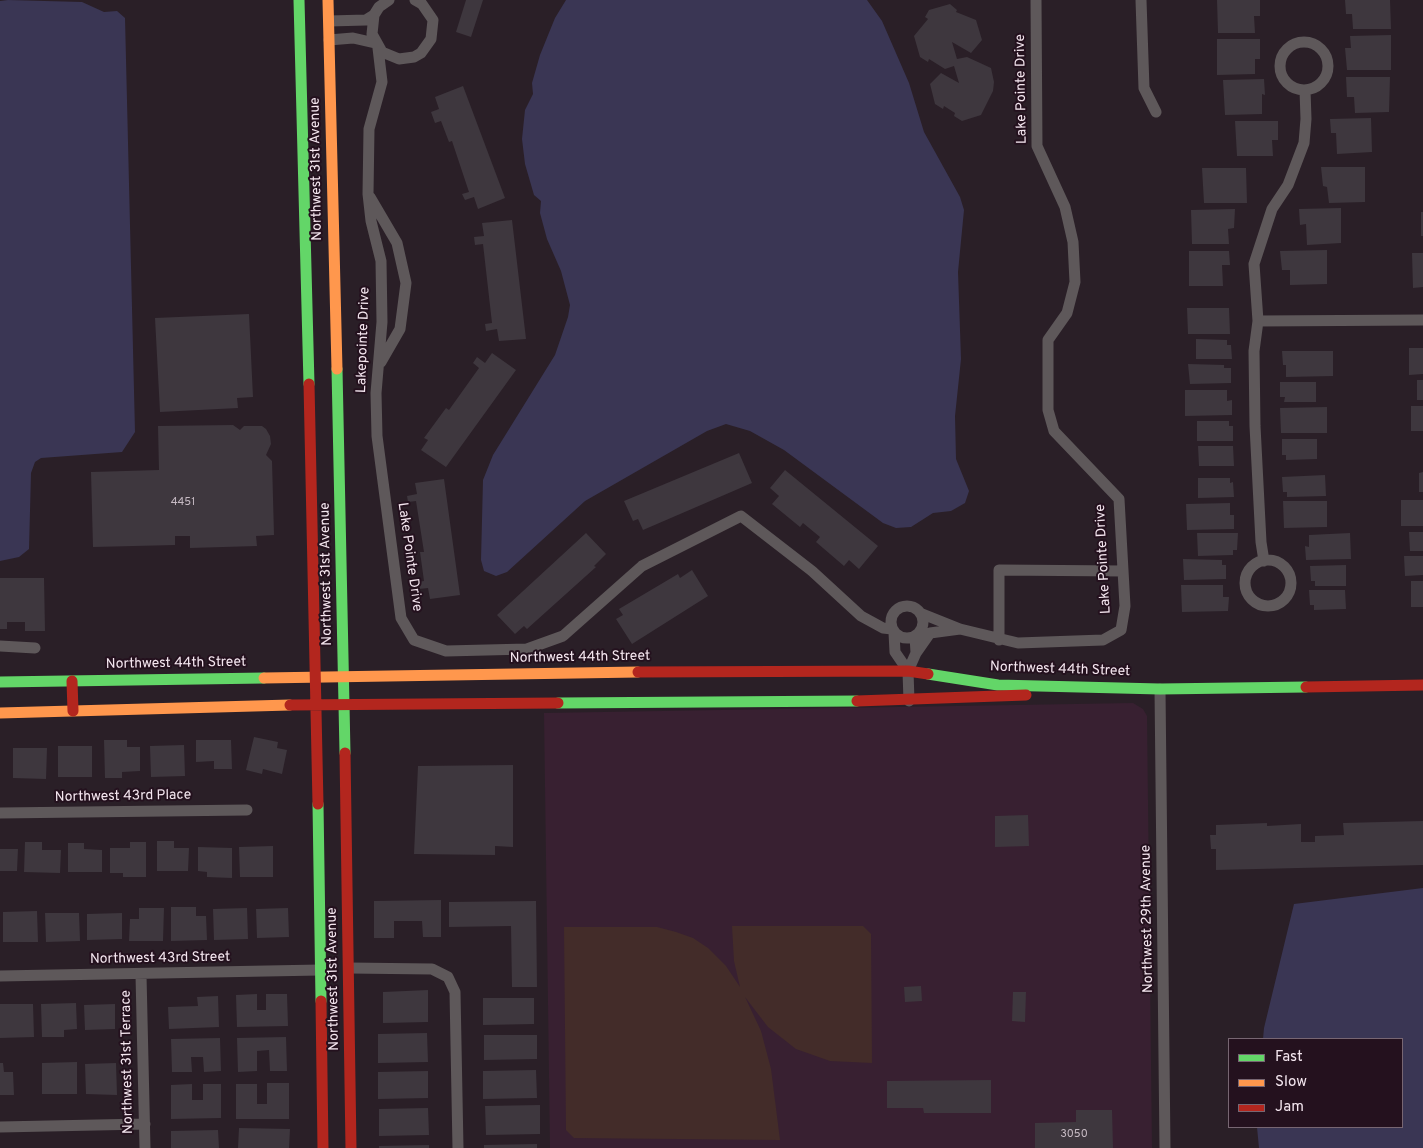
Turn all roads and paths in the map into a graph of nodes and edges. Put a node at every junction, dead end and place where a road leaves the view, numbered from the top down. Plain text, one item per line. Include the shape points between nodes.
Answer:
1 (299, 0) edge
2 (328, 0) edge
3 (415, 0) edge
4 (1036, 0) edge
5 (1141, 0) edge
6 (387, 1) edge
7 (374, 15) junction
8 (329, 21) junction
9 (329, 40) junction
10 (377, 46) junction
11 (399, 59) junction
12 (382, 82) junction
13 (1305, 90) junction
14 (1156, 112) dead end
15 (368, 194) junction
16 (1423, 320) edge
17 (1258, 321) junction
18 (379, 366) junction
19 (385, 489) joint
20 (1264, 561) junction
21 (1123, 571) junction
22 (920, 613) junction
23 (892, 614) junction
24 (861, 616) junction
25 (932, 618) junction
26 (960, 629) junction
27 (893, 631) junction
28 (930, 633) junction
29 (915, 636) junction
30 (999, 640) junction
31 (0, 646) edge
32 (36, 648) dead end
33 (916, 654) junction
34 (908, 671) junction
35 (344, 677) junction
36 (316, 678) junction
37 (72, 681) junction
38 (0, 682) edge
39 (1423, 685) edge
40 (1160, 689) junction
41 (909, 701) junction
42 (316, 704) junction
43 (345, 704) junction
44 (73, 711) junction
45 (0, 712) edge
46 (247, 810) dead end
47 (0, 813) edge
48 (349, 968) junction
49 (320, 970) junction
50 (141, 975) junction
51 (0, 976) edge
52 (145, 1124) junction
53 (0, 1127) edge
54 (145, 1148) edge
55 (323, 1148) edge
56 (351, 1148) edge
57 (458, 1148) edge
58 (1165, 1148) edge

1 - 36 street, Northwest 31st Avenue
2 - 8 street, Northwest 31st Avenue
3 - 11 street via 428,11 432,20 431,39 414,57
4 - 21 street, Lake Pointe Drive via 1037,146 1064,206 1073,242 1075,282 1067,313 1048,340 1048,410 1054,431 1118,499
5 - 14 street via 1144,88
6 - 7 street
7 - 8 street via 366,20
7 - 10 street via 371,27
8 - 9 street, Northwest 31st Avenue
9 - 10 street via 353,38
9 - 35 street, Northwest 31st Avenue
10 - 11 street via 388,56
10 - 12 street
11 - 12 street
12 - 15 street via 369,129
13 - 13 street via 1324,79 1328,64 1327,57 1317,45 1302,42 1287,48 1282,55 1280,71 1289,85
13 - 17 street via 1304,143 1288,185 1272,209 1254,264
15 - 18 street, Lakepointe Drive via 381,261
15 - 18 street via 397,243 406,283 400,329
16 - 17 street
17 - 20 street via 1254,351 1255,426
18 - 19 street, Lakepointe Drive via 377,436
19 - 24 street, Lake Pointe Drive via 401,618 414,640 446,652 528,649 564,636 642,566 741,516 812,571
20 - 20 street via 1251,568 1245,588 1248,596 1260,605 1274,606 1287,597 1292,582 1279,563
21 - 30 street, Lake Pointe Drive via 1121,630 1103,640 1018,643
21 - 30 street via 999,570
22 - 23 street, Lake Pointe Drive via 908,606
22 - 25 street, Lake Pointe Drive
22 - 29 street via 922,625
23 - 24 street, Lake Pointe Drive
23 - 27 street
24 - 27 street, Lake Pointe Drive
25 - 26 street, Lake Pointe Drive
25 - 28 street
26 - 28 street, Lake Pointe Drive
26 - 30 street, Lake Pointe Drive
27 - 29 street, Lake Pointe Drive via 902,638
27 - 34 street via 895,652
28 - 33 street
29 - 33 street
31 - 32 street
33 - 34 street
34 - 35 street, Northwest 44th Street
34 - 40 street, Northwest 44th Street via 998,685
34 - 41 street
35 - 36 street, Northwest 44th Street
35 - 43 street, Northwest 31st Avenue
36 - 37 street, Northwest 44th Street
36 - 42 street, Northwest 31st Avenue
37 - 38 street, Northwest 44th Street
37 - 44 street
39 - 40 street, Northwest 44th Street
40 - 41 street, Northwest 44th Street
40 - 58 street, Northwest 29th Avenue
41 - 43 street, Northwest 44th Street
42 - 43 street, Northwest 44th Street
42 - 44 street, Northwest 44th Street
42 - 49 street, Northwest 31st Avenue
43 - 48 street, Northwest 31st Avenue
44 - 45 street, Northwest 44th Street
46 - 47 street, Northwest 43rd Place
48 - 56 street, Northwest 31st Avenue
48 - 57 street via 432,969 448,977 455,992
49 - 50 street, Northwest 43rd Street
49 - 55 street, Northwest 31st Avenue
50 - 51 street, Northwest 43rd Street
50 - 52 street, Northwest 31st Terrace
52 - 53 street
52 - 54 street, Northwest 31st Terrace

